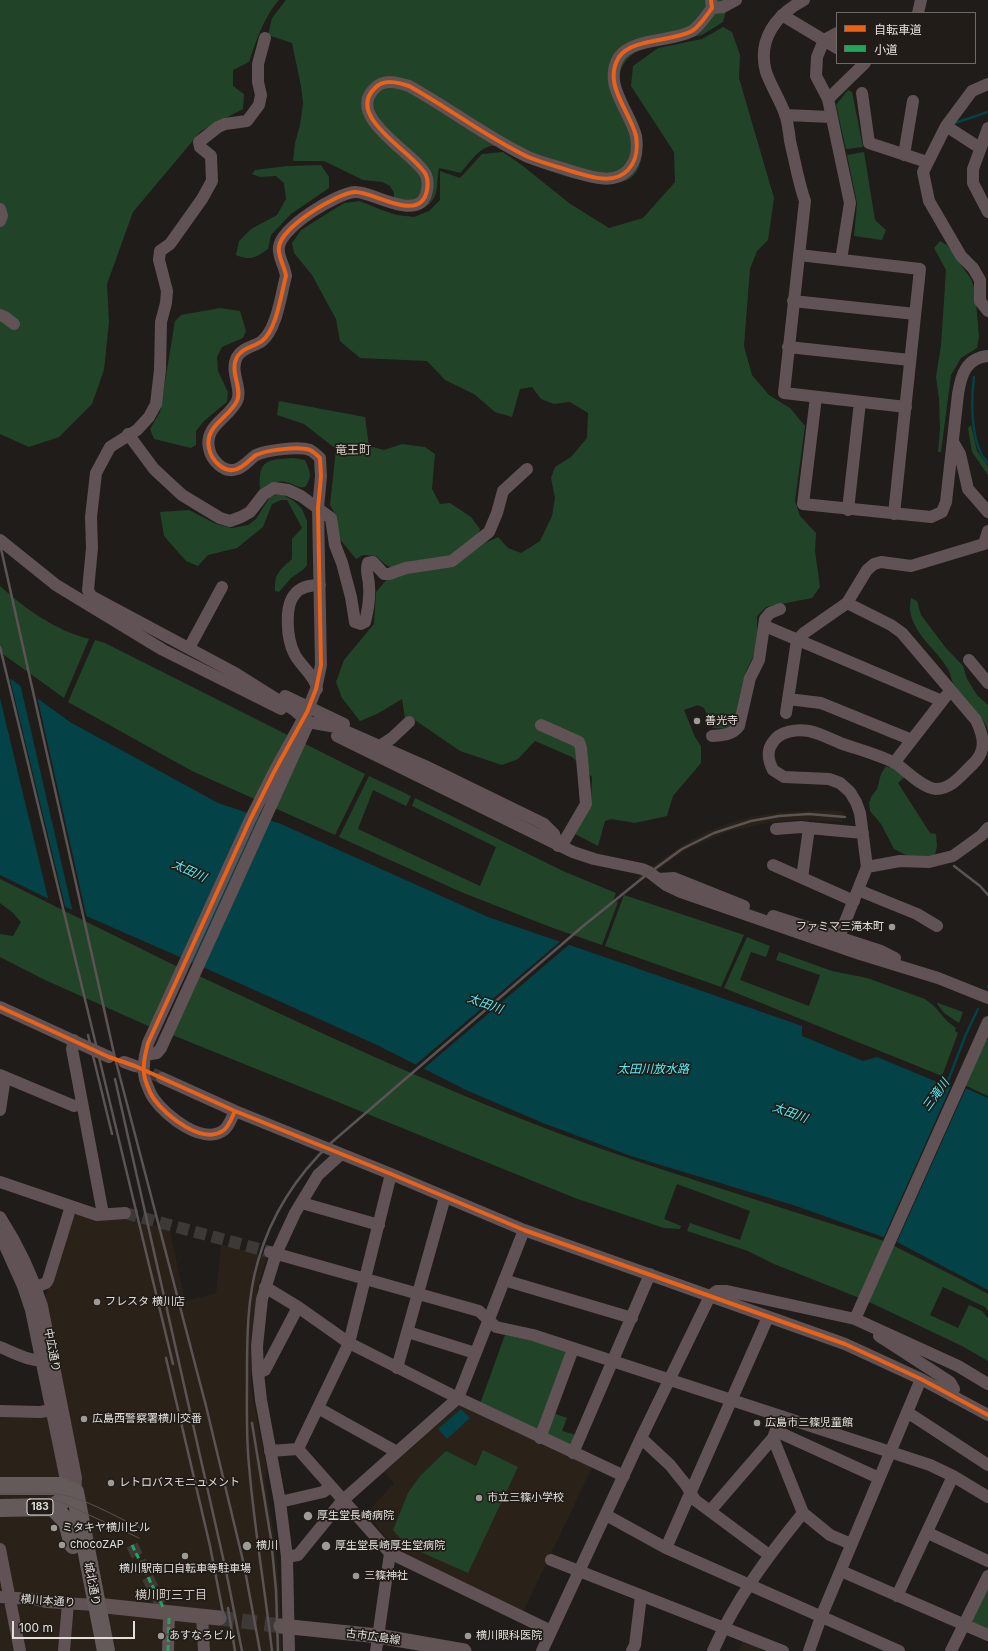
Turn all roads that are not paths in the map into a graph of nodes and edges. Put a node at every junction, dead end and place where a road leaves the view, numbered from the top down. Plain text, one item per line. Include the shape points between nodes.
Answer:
1 (736, 0) edge
2 (804, 0) edge
3 (921, 0) edge
4 (711, 4) edge
5 (918, 12) edge
6 (782, 14) junction
7 (836, 34) edge
8 (265, 38) dead end
9 (824, 40) junction
10 (836, 47) edge
11 (863, 64) edge
12 (988, 84) edge
13 (862, 93) dead end
14 (828, 99) junction
15 (913, 101) dead end
16 (785, 115) junction
17 (831, 117) junction
18 (946, 126) junction
19 (988, 128) edge
20 (980, 148) junction
21 (904, 155) junction
22 (927, 162) junction
23 (0, 208) edge
24 (988, 212) edge
25 (0, 221) edge
26 (799, 255) junction
27 (841, 260) junction
28 (793, 301) junction
29 (988, 311) edge
30 (915, 314) junction
31 (0, 315) edge
32 (14, 324) dead end
33 (788, 347) junction
34 (988, 356) edge
35 (910, 360) junction
36 (816, 397) junction
37 (860, 402) junction
38 (906, 407) junction
39 (128, 434) junction
40 (953, 442) junction
41 (528, 469) dead end
42 (318, 508) junction
43 (848, 510) junction
44 (988, 512) edge
45 (894, 514) junction
46 (988, 531) edge
47 (0, 540) edge
48 (320, 585) junction
49 (222, 587) dead end
50 (847, 603) junction
51 (780, 609) dead end
52 (765, 626) junction
53 (797, 640) junction
54 (189, 648) junction
55 (969, 660) dead end
56 (235, 673) junction
57 (988, 683) edge
58 (950, 690) junction
59 (788, 699) junction
60 (942, 701) junction
61 (786, 713) dead end
62 (310, 717) junction
63 (408, 722) dead end
64 (540, 725) dead end
65 (712, 736) dead end
66 (912, 740) junction
67 (383, 744) junction
68 (894, 763) junction
69 (425, 766) junction
70 (809, 828) junction
71 (988, 828) edge
72 (776, 829) dead end
73 (863, 833) junction
74 (558, 846) junction
75 (773, 865) dead end
76 (867, 867) junction
77 (802, 878) junction
78 (856, 896) junction
79 (789, 925) junction
80 (937, 926) dead end
81 (840, 937) junction
82 (899, 965) junction
83 (988, 998) edge
84 (0, 1007) edge
85 (988, 1022) edge
86 (74, 1040) junction
87 (147, 1049) junction
88 (109, 1057) dead end
89 (2, 1076) edge
90 (162, 1078) tunnel mouth
91 (82, 1104) junction
92 (0, 1110) edge
93 (235, 1111) junction
94 (341, 1154) junction
95 (392, 1174) junction
96 (0, 1182) edge
97 (445, 1197) junction
98 (302, 1203) junction
99 (71, 1206) junction
100 (125, 1213) tunnel mouth
101 (103, 1214) junction
102 (0, 1216) edge
103 (379, 1225) junction
104 (524, 1230) junction
105 (0, 1235) edge
106 (273, 1253) junction
107 (650, 1274) junction
108 (365, 1280) junction
109 (504, 1280) junction
110 (36, 1287) junction
111 (265, 1287) junction
112 (418, 1293) junction
113 (710, 1296) junction
114 (298, 1307) junction
115 (856, 1316) junction
116 (632, 1318) junction
117 (768, 1318) junction
118 (488, 1320) junction
119 (408, 1332) junction
120 (349, 1343) junction
121 (0, 1347) edge
122 (573, 1349) junction
123 (475, 1353) junction
124 (48, 1360) junction
125 (613, 1362) junction
126 (397, 1368) junction
127 (258, 1373) junction
128 (670, 1380) junction
129 (921, 1380) junction
130 (988, 1384) edge
131 (952, 1396) junction
132 (458, 1398) junction
133 (732, 1400) junction
134 (318, 1408) junction
135 (52, 1410) junction
136 (0, 1411) edge
137 (907, 1412) junction
138 (988, 1415) edge
139 (781, 1416) junction
140 (774, 1434) junction
141 (540, 1438) junction
142 (641, 1438) junction
143 (298, 1449) junction
144 (270, 1451) junction
145 (397, 1452) junction
146 (890, 1452) junction
147 (573, 1453) junction
148 (988, 1465) edge
149 (624, 1476) junction
150 (953, 1476) junction
151 (879, 1478) junction
152 (0, 1486) edge
153 (330, 1487) junction
154 (75, 1492) junction
155 (690, 1492) junction
156 (988, 1497) edge
157 (342, 1500) junction
158 (280, 1502) junction
159 (53, 1507) junction
160 (0, 1508) edge
161 (710, 1511) junction
162 (803, 1513) junction
163 (606, 1515) junction
164 (928, 1533) junction
165 (851, 1544) junction
166 (666, 1548) junction
167 (0, 1549) edge
168 (390, 1554) junction
169 (769, 1556) junction
170 (287, 1557) junction
171 (550, 1560) dead end
172 (988, 1561) edge
173 (841, 1571) junction
174 (579, 1572) junction
175 (988, 1576) edge
176 (748, 1585) junction
177 (641, 1596) junction
178 (897, 1596) junction
179 (95, 1597) junction
180 (5, 1598) edge
181 (68, 1603) junction
182 (164, 1610) tunnel mouth
183 (202, 1616) junction
184 (821, 1617) junction
185 (219, 1618) tunnel mouth
186 (964, 1624) junction
187 (284, 1626) junction
188 (723, 1628) junction
189 (551, 1631) junction
190 (988, 1635) edge
191 (377, 1644) edge
192 (20, 1651) edge
193 (64, 1651) edge
194 (106, 1651) edge
195 (168, 1651) edge
196 (204, 1651) edge
197 (289, 1651) edge
198 (464, 1651) edge
199 (542, 1651) edge
200 (632, 1651) edge
201 (713, 1651) edge
202 (783, 1651) edge
203 (809, 1651) edge
204 (899, 1651) edge
205 (951, 1651) edge

1 - 4 street via 723,7
2 - 6 street
3 - 5 street
4 - 42 street via 705,18 693,30 630,49 620,56 614,66 613,78 638,149 631,166 624,174 615,178 592,177 530,157 505,145 409,86 385,82 370,93 367,102 375,124 418,164 426,175 427,192 416,204 406,206 389,203 367,193 347,193 326,202 287,234 279,247 286,276 272,329 263,340 242,350 238,355 235,366 238,399 217,423 208,443 212,458 219,466 232,471 262,453 295,448 315,453 321,464
6 - 9 street
6 - 16 street via 773,25 764,54 766,72
7 - 9 street
8 - 39 street via 258,64 261,95 259,105 247,121 218,127 199,142 200,147 211,156 212,181 170,244 160,251 159,260 167,291 161,322 156,404 149,417 137,430
9 - 10 street
9 - 14 street via 816,57 816,76
11 - 14 street
12 - 18 street via 972,91
13 - 21 street via 869,143
14 - 17 street
15 - 21 street
16 - 17 street
16 - 26 street via 805,201
17 - 27 street via 850,203
18 - 20 street
18 - 22 street
19 - 20 street
20 - 24 street via 973,169 973,183
21 - 22 street
22 - 29 street via 923,172 928,202 961,256 980,280 980,301
23 - 25 street
26 - 27 street
26 - 28 street
27 - 30 street via 920,269
28 - 30 street
28 - 33 street
30 - 35 street
31 - 32 street
33 - 35 street
33 - 36 street via 784,393
34 - 40 street via 976,358 962,377
35 - 38 street
36 - 37 street
36 - 43 street via 803,504
37 - 38 street
37 - 43 street
38 - 45 street
39 - 42 street via 154,469 182,494 220,518 230,521 241,517 250,512 264,494 274,488 288,490
39 - 54 street via 110,447 96,473 88,590 91,596
40 - 44 street via 960,454 968,489
40 - 45 street via 946,502 942,512 931,517
41 - 42 street via 503,491 489,532 452,561 406,568 389,574 384,574 373,562 368,563 366,569 369,609 365,622 361,624 355,622 351,597 335,545 331,518
42 - 48 street
43 - 45 street
46 - 50 street via 984,544 911,566 881,562 874,564 867,570
47 - 62 street via 56,585 163,650
48 - 62 street via 301,588 295,593 291,600 288,630 294,654 317,686
48 - 87 street via 321,665 316,689 307,712 250,820
49 - 54 street
50 - 53 street
50 - 58 street via 902,633
51 - 52 street via 770,613 765,619
52 - 53 street
52 - 65 street via 759,660 750,678 739,726 730,734
53 - 59 street
53 - 60 street
54 - 56 street
55 - 57 street
56 - 62 street via 294,710
56 - 67 street
58 - 60 street
58 - 68 street via 976,720 982,732 982,752 978,759 950,786 934,789
59 - 61 street
59 - 66 street via 821,702
60 - 66 street
62 - 69 street
62 - 74 street
62 - 87 street via 161,1048 157,1054
63 - 67 street
64 - 74 street via 579,742 582,748 586,804 565,840
66 - 68 street
67 - 69 street
68 - 73 street via 809,731 786,732 775,738 769,746 770,765 776,773 784,777 830,779 840,783 850,792 860,813
69 - 74 street via 544,824 554,834
70 - 72 street
70 - 73 street
70 - 77 street
71 - 76 street via 953,856 929,862 900,861
73 - 76 street
74 - 79 street via 594,859 642,869 658,879 674,878
75 - 77 street
76 - 78 street
77 - 78 street
78 - 80 street via 918,914
78 - 81 street
79 - 81 street
79 - 82 street via 860,954
81 - 82 street via 881,951 897,959
82 - 83 street
84 - 86 street
85 - 115 street
86 - 88 street
86 - 91 street via 72,1049
87 - 93 street via 143,1062 145,1078 153,1099 170,1117 196,1133 218,1134 226,1129
89 - 91 street via 74,1106
89 - 92 street
90 - 93 street
91 - 101 street
93 - 94 street
94 - 95 street
94 - 98 street via 318,1175
95 - 97 street
95 - 103 street
96 - 99 street
97 - 104 street
97 - 112 street
98 - 103 street
98 - 106 street
99 - 101 street via 97,1215
99 - 110 street via 48,1280
100 - 101 street
102 - 110 street, 中広通り via 19,1249
103 - 108 street
104 - 107 street
104 - 109 street
105 - 124 street via 26,1293
106 - 108 street
106 - 111 street
107 - 113 street
107 - 116 street
108 - 112 street
108 - 120 street
109 - 116 street
109 - 118 street
110 - 124 street, 中広通り via 42,1306
111 - 114 street
111 - 127 street via 258,1346
112 - 118 street via 479,1311
112 - 119 street
113 - 115 street via 717,1291 727,1291
113 - 117 street
113 - 128 street
114 - 120 street
114 - 127 street via 265,1370
115 - 130 street via 958,1366
115 - 131 street via 950,1382 954,1389
116 - 125 street
117 - 129 street via 845,1344
117 - 133 street
118 - 122 street via 496,1327 533,1335
118 - 123 street
119 - 123 street
119 - 126 street
120 - 126 street
120 - 134 street
121 - 124 street via 24,1357
122 - 125 street
122 - 141 street
123 - 132 street
124 - 135 street
124 - 154 street, 中広通り via 76,1478
125 - 128 street
125 - 147 street
126 - 132 street
127 - 144 street
128 - 133 street
128 - 142 street
129 - 131 street
129 - 137 street
131 - 138 street
132 - 141 street
132 - 145 street
133 - 139 street
133 - 155 street
134 - 143 street
134 - 145 street
135 - 136 street
135 - 154 street via 66,1480
137 - 146 street
137 - 148 street
139 - 140 street
139 - 146 street
140 - 151 street
140 - 161 street
140 - 162 street
141 - 147 street
142 - 149 street
142 - 155 street via 670,1465
143 - 144 street
143 - 153 street
144 - 158 street
145 - 157 street
146 - 150 street via 930,1465
146 - 151 street
147 - 149 street
149 - 163 street
150 - 156 street
150 - 164 street
151 - 165 street
152 - 154 highway, 183 via 59,1486
153 - 157 street
153 - 158 street via 323,1492
154 - 159 highway, 183
154 - 179 highway, 城北通り
155 - 161 street via 695,1500
155 - 166 street
157 - 168 street
157 - 170 street via 298,1555
158 - 170 street
159 - 160 highway, 183
159 - 179 highway via 68,1524 79,1573
161 - 169 street
162 - 165 street via 830,1535
162 - 169 street
163 - 166 street
163 - 174 street
164 - 172 street
164 - 178 street
165 - 173 street
166 - 176 street
167 - 180 street
168 - 189 street
168 - 191 street
169 - 176 street
170 - 187 street
171 - 174 street
173 - 178 street
173 - 184 street
174 - 177 street
174 - 189 street
175 - 186 street
176 - 184 street
176 - 188 street
177 - 188 street
177 - 200 street
178 - 186 street
179 - 181 street, 横川本通り
179 - 183 main road
179 - 194 highway, 城北通り
180 - 181 street, 横川本通り
180 - 192 street
181 - 193 street
182 - 195 street
183 - 185 main road
183 - 196 street
184 - 203 street
184 - 204 street
186 - 190 street
186 - 205 street
187 - 191 main road, 古市広島線
187 - 197 street
188 - 201 street
188 - 202 street
189 - 199 street
191 - 198 main road, 古市広島線

